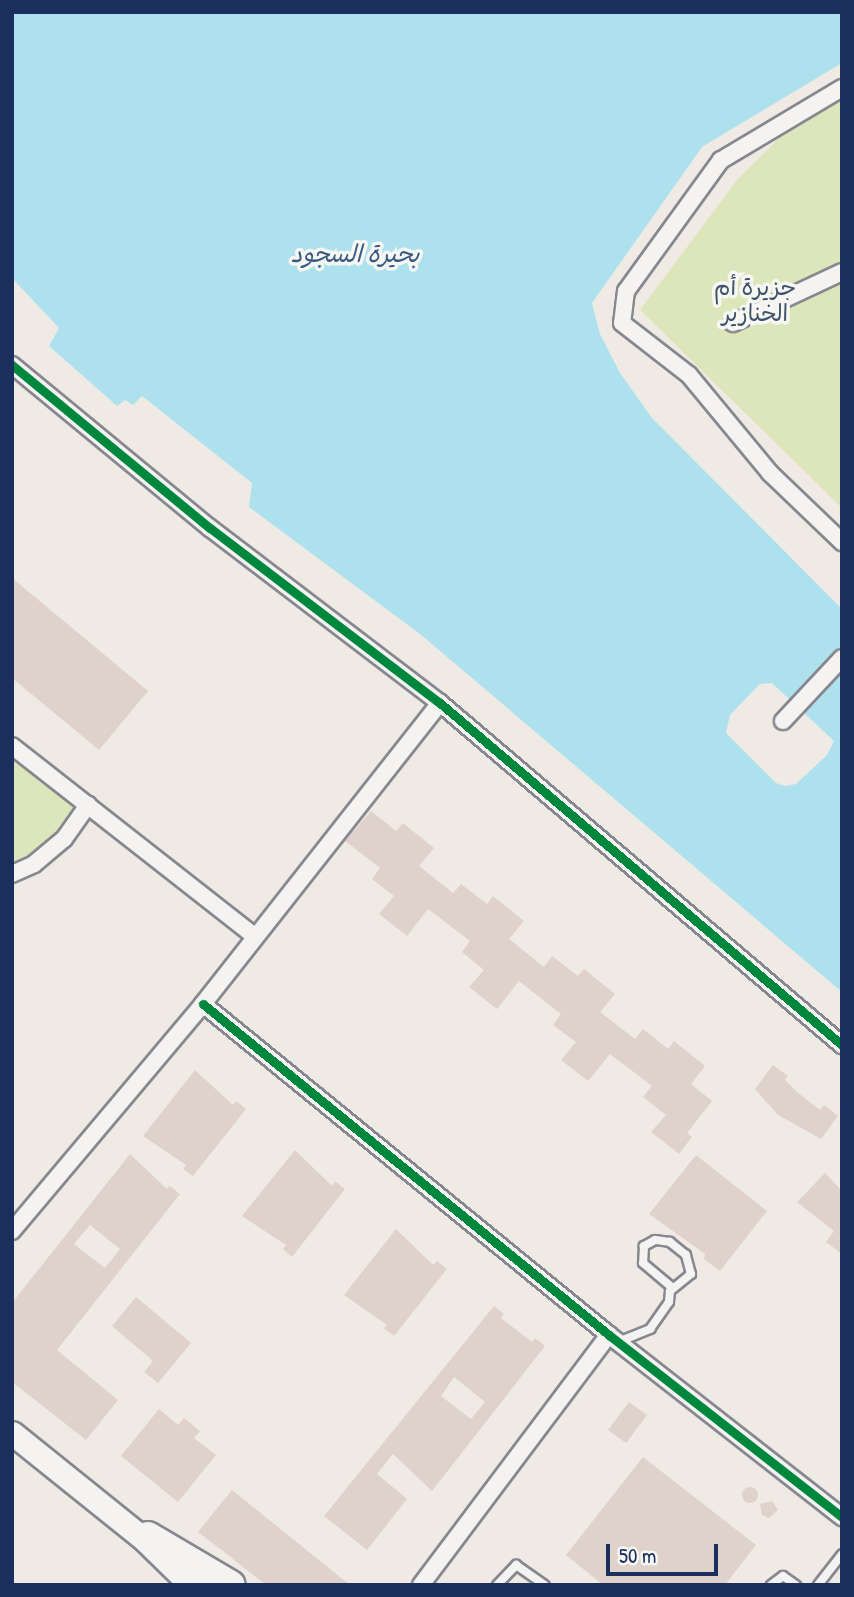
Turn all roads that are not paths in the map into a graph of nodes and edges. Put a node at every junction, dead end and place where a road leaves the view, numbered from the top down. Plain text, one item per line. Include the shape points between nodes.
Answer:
1 (842, 88) edge
2 (842, 272) edge
3 (733, 323) dead end
4 (12, 365) edge
5 (842, 542) edge
6 (842, 658) edge
7 (440, 703) junction
8 (783, 721) dead end
9 (12, 746) edge
10 (88, 805) junction
11 (12, 874) edge
12 (254, 936) junction
13 (203, 1004) junction
14 (842, 1045) edge
15 (12, 1231) edge
16 (673, 1288) junction
17 (613, 1339) junction
18 (12, 1433) edge
19 (97, 1500) junction
20 (842, 1517) edge
21 (148, 1536) junction
22 (842, 1554) edge
23 (191, 1585) edge
24 (214, 1585) edge
25 (231, 1585) edge
26 (421, 1585) edge
27 (497, 1585) edge
28 (545, 1585) edge
29 (771, 1585) edge
30 (796, 1585) edge
31 (818, 1585) edge

1 - 5 street via 721,160 626,291 622,323 688,375 770,473
2 - 3 street
4 - 7 street via 210,528
6 - 8 street
7 - 12 street
7 - 14 street
9 - 10 street
10 - 11 street via 64,839 34,864
10 - 12 street
12 - 13 street
13 - 15 street
13 - 17 street
16 - 16 lane via 691,1274 690,1259 670,1242 648,1243 640,1254 643,1263
16 - 17 lane via 666,1308 650,1329
17 - 20 street
17 - 26 street
18 - 19 street
19 - 21 street
19 - 23 street
21 - 24 street
21 - 25 highway
22 - 31 lane
27 - 28 lane via 516,1565
29 - 30 lane via 783,1576

